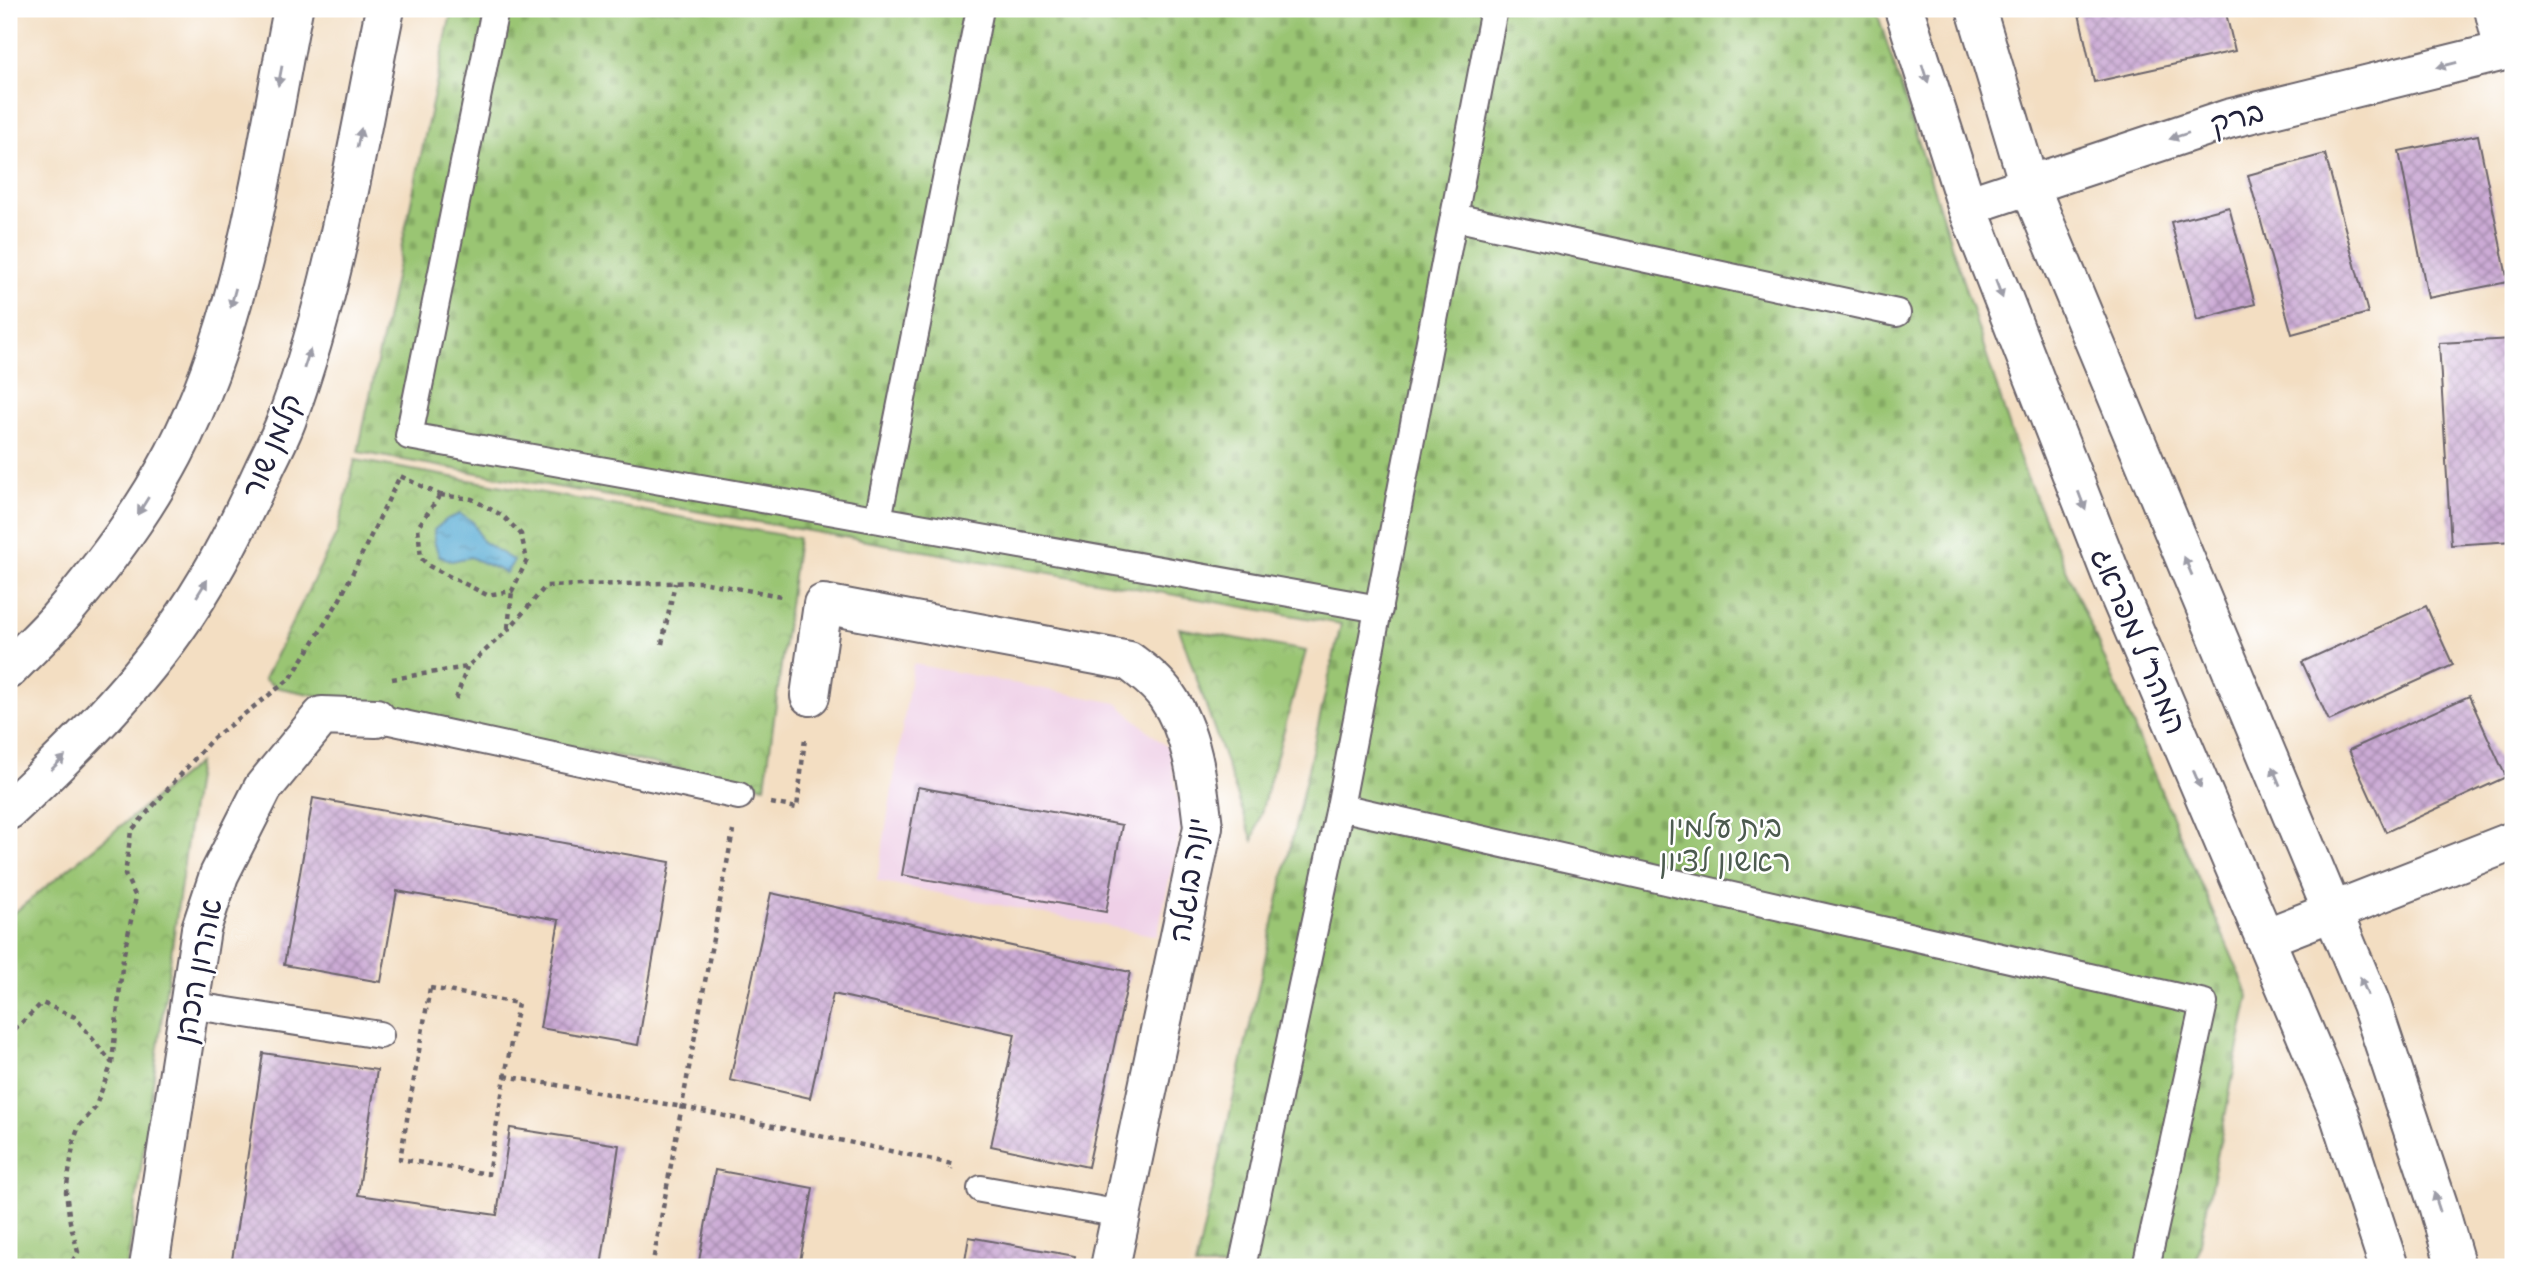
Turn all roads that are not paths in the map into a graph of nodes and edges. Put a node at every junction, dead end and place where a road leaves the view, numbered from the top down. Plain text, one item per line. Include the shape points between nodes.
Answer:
1 (293, 9) edge
2 (385, 9) edge
3 (495, 9) edge
4 (980, 9) edge
5 (1494, 9) edge
6 (1904, 9) edge
7 (1976, 9) edge
8 (2494, 9) edge
9 (2509, 51) edge
10 (2029, 185) junction
11 (1967, 206) junction
12 (1454, 217) junction
13 (1897, 313) dead end
14 (878, 519) junction
15 (1379, 609) junction
16 (9, 669) edge
17 (810, 696) road end
18 (376, 718) joint
19 (739, 796) road end
20 (1340, 807) junction
21 (9, 810) edge
22 (2513, 841) edge
23 (2332, 911) junction
24 (2265, 938) junction
25 (189, 1005) junction
26 (380, 1035) dead end
27 (981, 1189) dead end
28 (1121, 1214) junction
29 (149, 1267) edge
30 (1110, 1267) edge
31 (1242, 1267) edge
32 (2146, 1267) edge
33 (2389, 1267) edge
34 (2456, 1267) edge

1 -> 16 street via 243,262 205,385 174,454 141,510 57,621
21 -> 2 street, קלמן שור via 150,663 220,559 252,496 288,418 329,283
3 - 14 lane via 410,436
4 - 14 lane
5 - 12 lane
6 -> 11 street, המהר"ל מפראג
7 - 10 street
8 - 9 street
9 -> 10 street, ברק via 2228,119
10 - 11 street, ברק
23 -> 10 street
11 -> 24 street, המהר"ל מפראג via 2116,590
12 - 13 lane
12 - 15 lane
14 - 15 lane
15 - 20 lane
17 - 28 street, יונה בוגלה via 824,604 1129,661 1167,695 1185,730 1203,827
18 - 19 lane
18 - 25 street, אהרון הכהן via 322,716 263,788 219,875 201,929
20 - 31 lane
20 - 32 lane via 2204,1003
22 - 23 street
23 - 24 street
34 -> 23 street via 2371,1004
24 - 33 street, המהר"ל מפראג via 2339,1113
25 - 26 lane
25 - 29 street, אהרון הכהן
27 - 28 lane
28 - 30 street, יונה בוגלה

